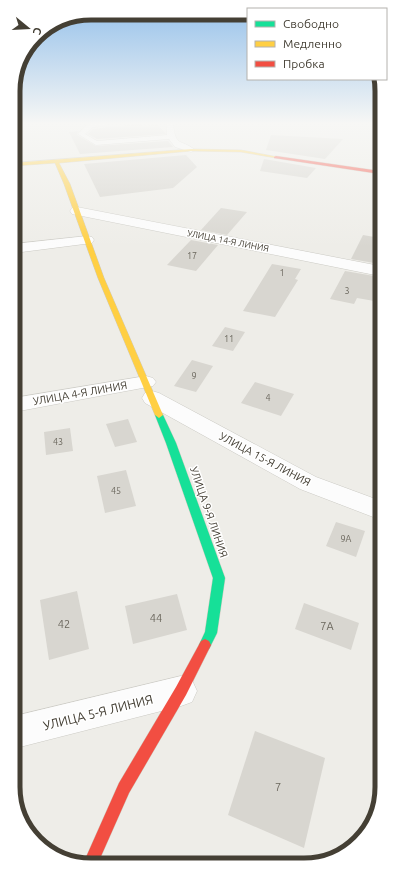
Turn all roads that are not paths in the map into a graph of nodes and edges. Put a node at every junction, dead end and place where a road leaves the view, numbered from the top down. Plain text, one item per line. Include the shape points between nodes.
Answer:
1 (60, 165) edge
2 (329, 165) edge
3 (375, 172) edge
4 (77, 211) junction
5 (87, 240) junction
6 (20, 248) edge
7 (375, 270) edge
8 (149, 390) junction
9 (20, 404) edge
10 (375, 509) edge
11 (180, 691) junction
12 (20, 731) edge
13 (93, 858) edge

1 - 4 street, УЛИЦА 9-Я ЛИНИЯ
2 - 3 street
4 - 5 street, УЛИЦА 9-Я ЛИНИЯ
4 - 7 street, УЛИЦА 14-Я ЛИНИЯ
5 - 6 street
5 - 8 street, УЛИЦА 9-Я ЛИНИЯ
8 - 9 street, УЛИЦА 4-Я ЛИНИЯ
8 - 10 street, УЛИЦА 15-Я ЛИНИЯ via 308,483
8 - 11 street, УЛИЦА 9-Я ЛИНИЯ via 171,443 219,578 211,633
11 - 12 street, УЛИЦА 5-Я ЛИНИЯ
11 - 13 street, УЛИЦА 9-Я ЛИНИЯ via 124,788

